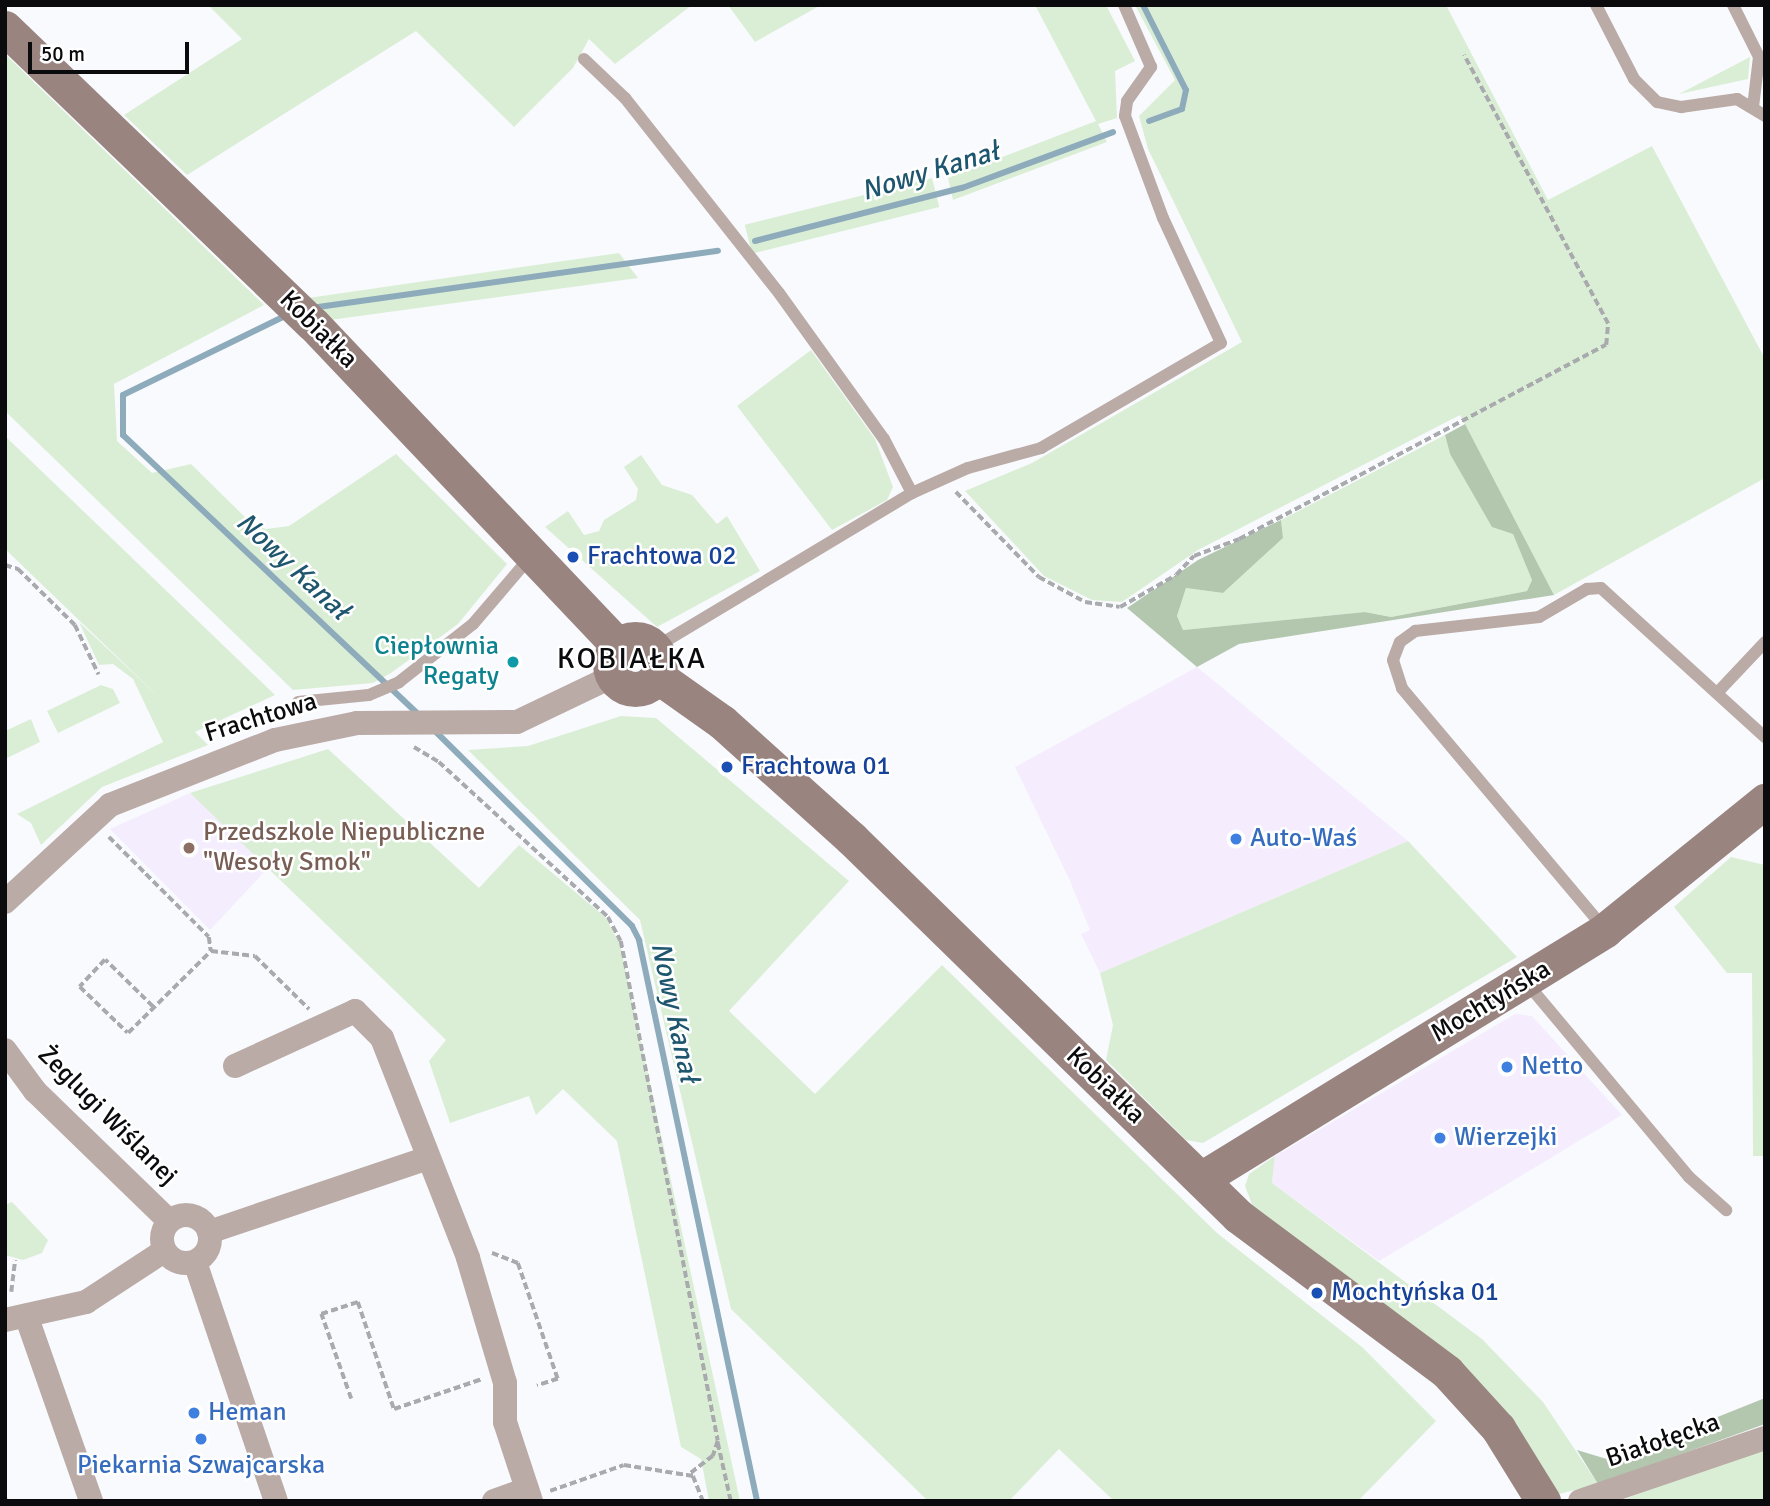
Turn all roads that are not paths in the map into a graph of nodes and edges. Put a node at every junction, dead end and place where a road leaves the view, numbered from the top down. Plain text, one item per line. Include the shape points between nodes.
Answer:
1 (1124, 5) edge
2 (1596, 5) edge
3 (1733, 5) edge
4 (5, 28) edge
5 (584, 59) dead end
6 (1753, 107) junction
7 (1765, 116) edge
8 (912, 493) junction
9 (535, 552) junction
10 (1765, 642) edge
11 (616, 661) junction
12 (655, 662) junction
13 (1717, 693) junction
14 (298, 702) dead end
15 (1765, 737) edge
16 (1765, 801) edge
17 (5, 902) edge
18 (1605, 930) junction
19 (1525, 982) junction
20 (5, 1050) edge
21 (235, 1066) dead end
22 (427, 1158) junction
23 (1201, 1179) junction
24 (1726, 1210) dead end
25 (169, 1221) junction
26 (209, 1232) junction
27 (164, 1251) junction
28 (195, 1262) junction
29 (16, 1319) edge
30 (1765, 1438) edge
31 (533, 1495) edge
32 (91, 1501) edge
33 (276, 1501) edge
34 (494, 1501) edge
35 (1543, 1501) edge
36 (1580, 1501) edge

1 - 8 lane via 1151,66 1127,101 1125,116 1163,218 1222,343 1041,448
2 - 6 lane via 1634,79 1657,102 1681,107 1723,98
3 - 6 lane via 1759,57
4 - 9 street, Kobiałka via 285,296
5 - 8 lane via 625,98 779,293 884,439
6 - 7 lane
8 - 12 lane
9 - 11 street, Kobiałka
9 - 14 lane via 473,624 400,682 384,691
10 - 13 lane
11 - 12 street via 637,639
11 - 12 street via 633,689
11 - 17 street, Frachtowa via 528,719 372,723 275,740 110,805
12 - 23 street, Kobiałka via 852,839
13 - 15 lane
13 - 18 lane via 1601,588 1587,589 1539,617 1415,631 1395,650 1393,670 1402,688
16 - 18 street, Mochtyńska
18 - 19 street, Mochtyńska
19 - 23 street, Mochtyńska
19 - 24 lane via 1696,1185
20 - 25 street, Żeglugi Wiślanej via 35,1091
21 - 22 street via 355,1011 391,1053
22 - 26 street
22 - 31 street via 439,1172 468,1258 505,1383 505,1422
23 - 35 street, Kobiałka via 1261,1235 1380,1316 1447,1372 1498,1428
25 - 26 street, Żeglugi Wiślanej via 192,1216
25 - 27 street, Żeglugi Wiślanej via 161,1235
26 - 28 street via 208,1249
27 - 28 street via 175,1261
27 - 29 street via 86,1303
28 - 33 street
29 - 32 street
30 - 36 street, Białołęcka
31 - 34 street

